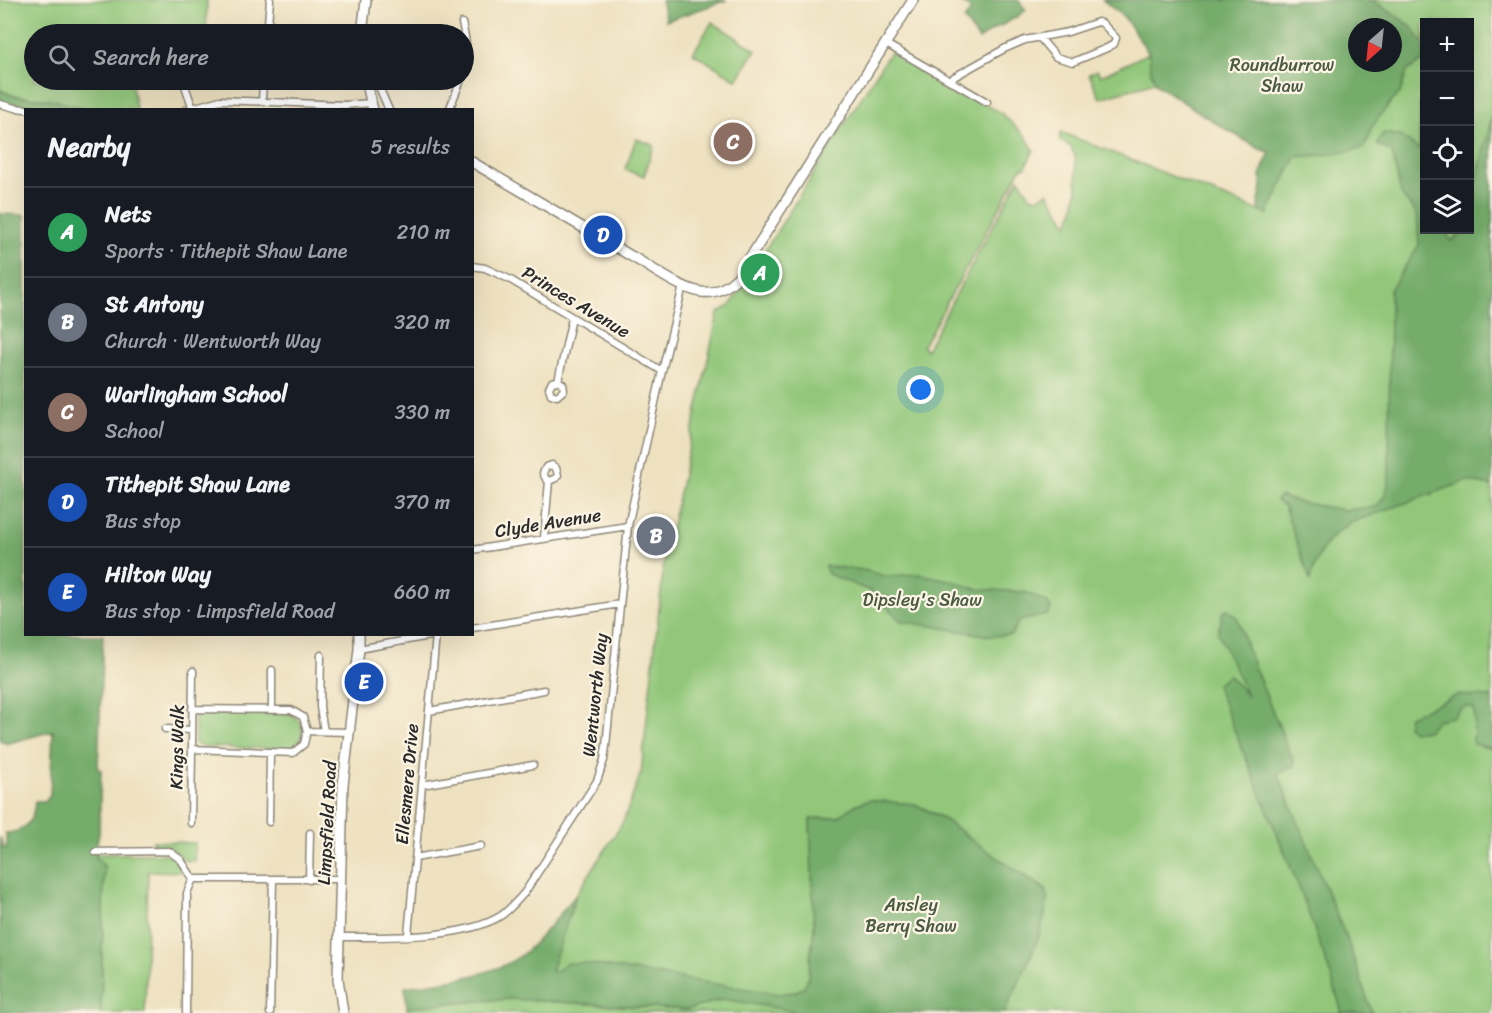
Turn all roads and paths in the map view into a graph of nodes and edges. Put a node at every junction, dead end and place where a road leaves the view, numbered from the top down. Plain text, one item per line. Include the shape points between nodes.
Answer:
1 (270, 0) edge
2 (366, 0) edge
3 (913, 0) edge
4 (268, 24) edge
5 (363, 24) edge
6 (1040, 38) junction
7 (886, 44) junction
8 (951, 81) junction
9 (186, 90) edge
10 (263, 90) edge
11 (368, 90) edge
12 (382, 90) edge
13 (457, 90) edge
14 (220, 100) junction
15 (262, 101) junction
16 (987, 102) dead end
17 (0, 104) edge
18 (192, 106) junction
19 (372, 106) edge
20 (188, 108) edge
21 (220, 108) edge
22 (388, 108) edge
23 (450, 108) edge
24 (24, 109) edge
25 (474, 163) edge
26 (474, 266) edge
27 (683, 286) junction
28 (572, 318) junction
29 (662, 371) junction
30 (558, 381) dead end
31 (549, 481) dead end
32 (628, 526) junction
33 (544, 538) junction
34 (474, 550) edge
35 (620, 604) junction
36 (474, 628) edge
37 (359, 636) edge
38 (433, 636) edge
39 (438, 636) edge
40 (359, 650) junction
41 (324, 659) dead end
42 (272, 670) dead end
43 (193, 671) dead end
44 (544, 690) dead end
45 (192, 709) junction
46 (272, 710) junction
47 (429, 711) junction
48 (165, 729) dead end
49 (192, 730) junction
50 (307, 731) junction
51 (324, 731) junction
52 (349, 732) junction
53 (192, 749) junction
54 (270, 753) junction
55 (533, 765) dead end
56 (422, 785) junction
57 (269, 822) dead end
58 (190, 823) dead end
59 (310, 833) dead end
60 (481, 846) dead end
61 (95, 852) dead end
62 (415, 858) junction
63 (193, 879) junction
64 (273, 879) junction
65 (340, 879) junction
66 (309, 880) junction
67 (408, 935) junction
68 (338, 937) junction
69 (186, 1013) edge
70 (270, 1013) edge
71 (343, 1013) edge

1 - 4 street
2 - 5 street
3 - 7 street
6 - 6 street via 1056,57 1073,62 1107,48 1116,38 1098,22
6 - 8 street via 1004,49
7 - 8 street
7 - 27 street via 738,277 710,292
8 - 16 street
9 - 18 street
10 - 15 street
11 - 19 street
12 - 22 street
13 - 23 street
14 - 15 street
14 - 18 street
14 - 21 street
15 - 19 street
17 - 24 street
18 - 20 street
25 - 27 street
26 - 28 street, Princes Avenue via 509,279
27 - 29 street, Wentworth Way
28 - 29 street, Princes Avenue
28 - 30 street
29 - 32 street, Wentworth Way
31 - 33 street
32 - 33 street, Clyde Avenue
32 - 35 street, Wentworth Way
33 - 34 street, Clyde Avenue
35 - 36 street
35 - 67 street, Wentworth Way via 604,760 583,803 525,892 501,915 464,930
37 - 40 street, Limpsfield Road
38 - 40 street
39 - 47 street, Ellesmere Drive
40 - 52 street, Limpsfield Road
41 - 51 street via 320,707
42 - 46 street
43 - 45 street, Kings Walk
44 - 47 street
45 - 46 street
45 - 49 street, Kings Walk
46 - 50 street via 291,710 303,717
47 - 56 street, Ellesmere Drive
48 - 49 street
49 - 53 street, Kings Walk
50 - 51 street
50 - 54 street via 304,744 293,753
51 - 52 street
52 - 65 street, Limpsfield Road
53 - 54 street
53 - 58 street, Kings Walk
54 - 57 street
55 - 56 street
56 - 62 street, Ellesmere Drive
59 - 66 street
60 - 62 street
61 - 63 street via 169,851 181,860
62 - 67 street, Ellesmere Drive
63 - 64 street
63 - 69 street via 187,893
64 - 66 street
64 - 70 street
65 - 66 street
65 - 68 street, Limpsfield Road
67 - 68 street, Wentworth Way
68 - 71 street, Limpsfield Road

